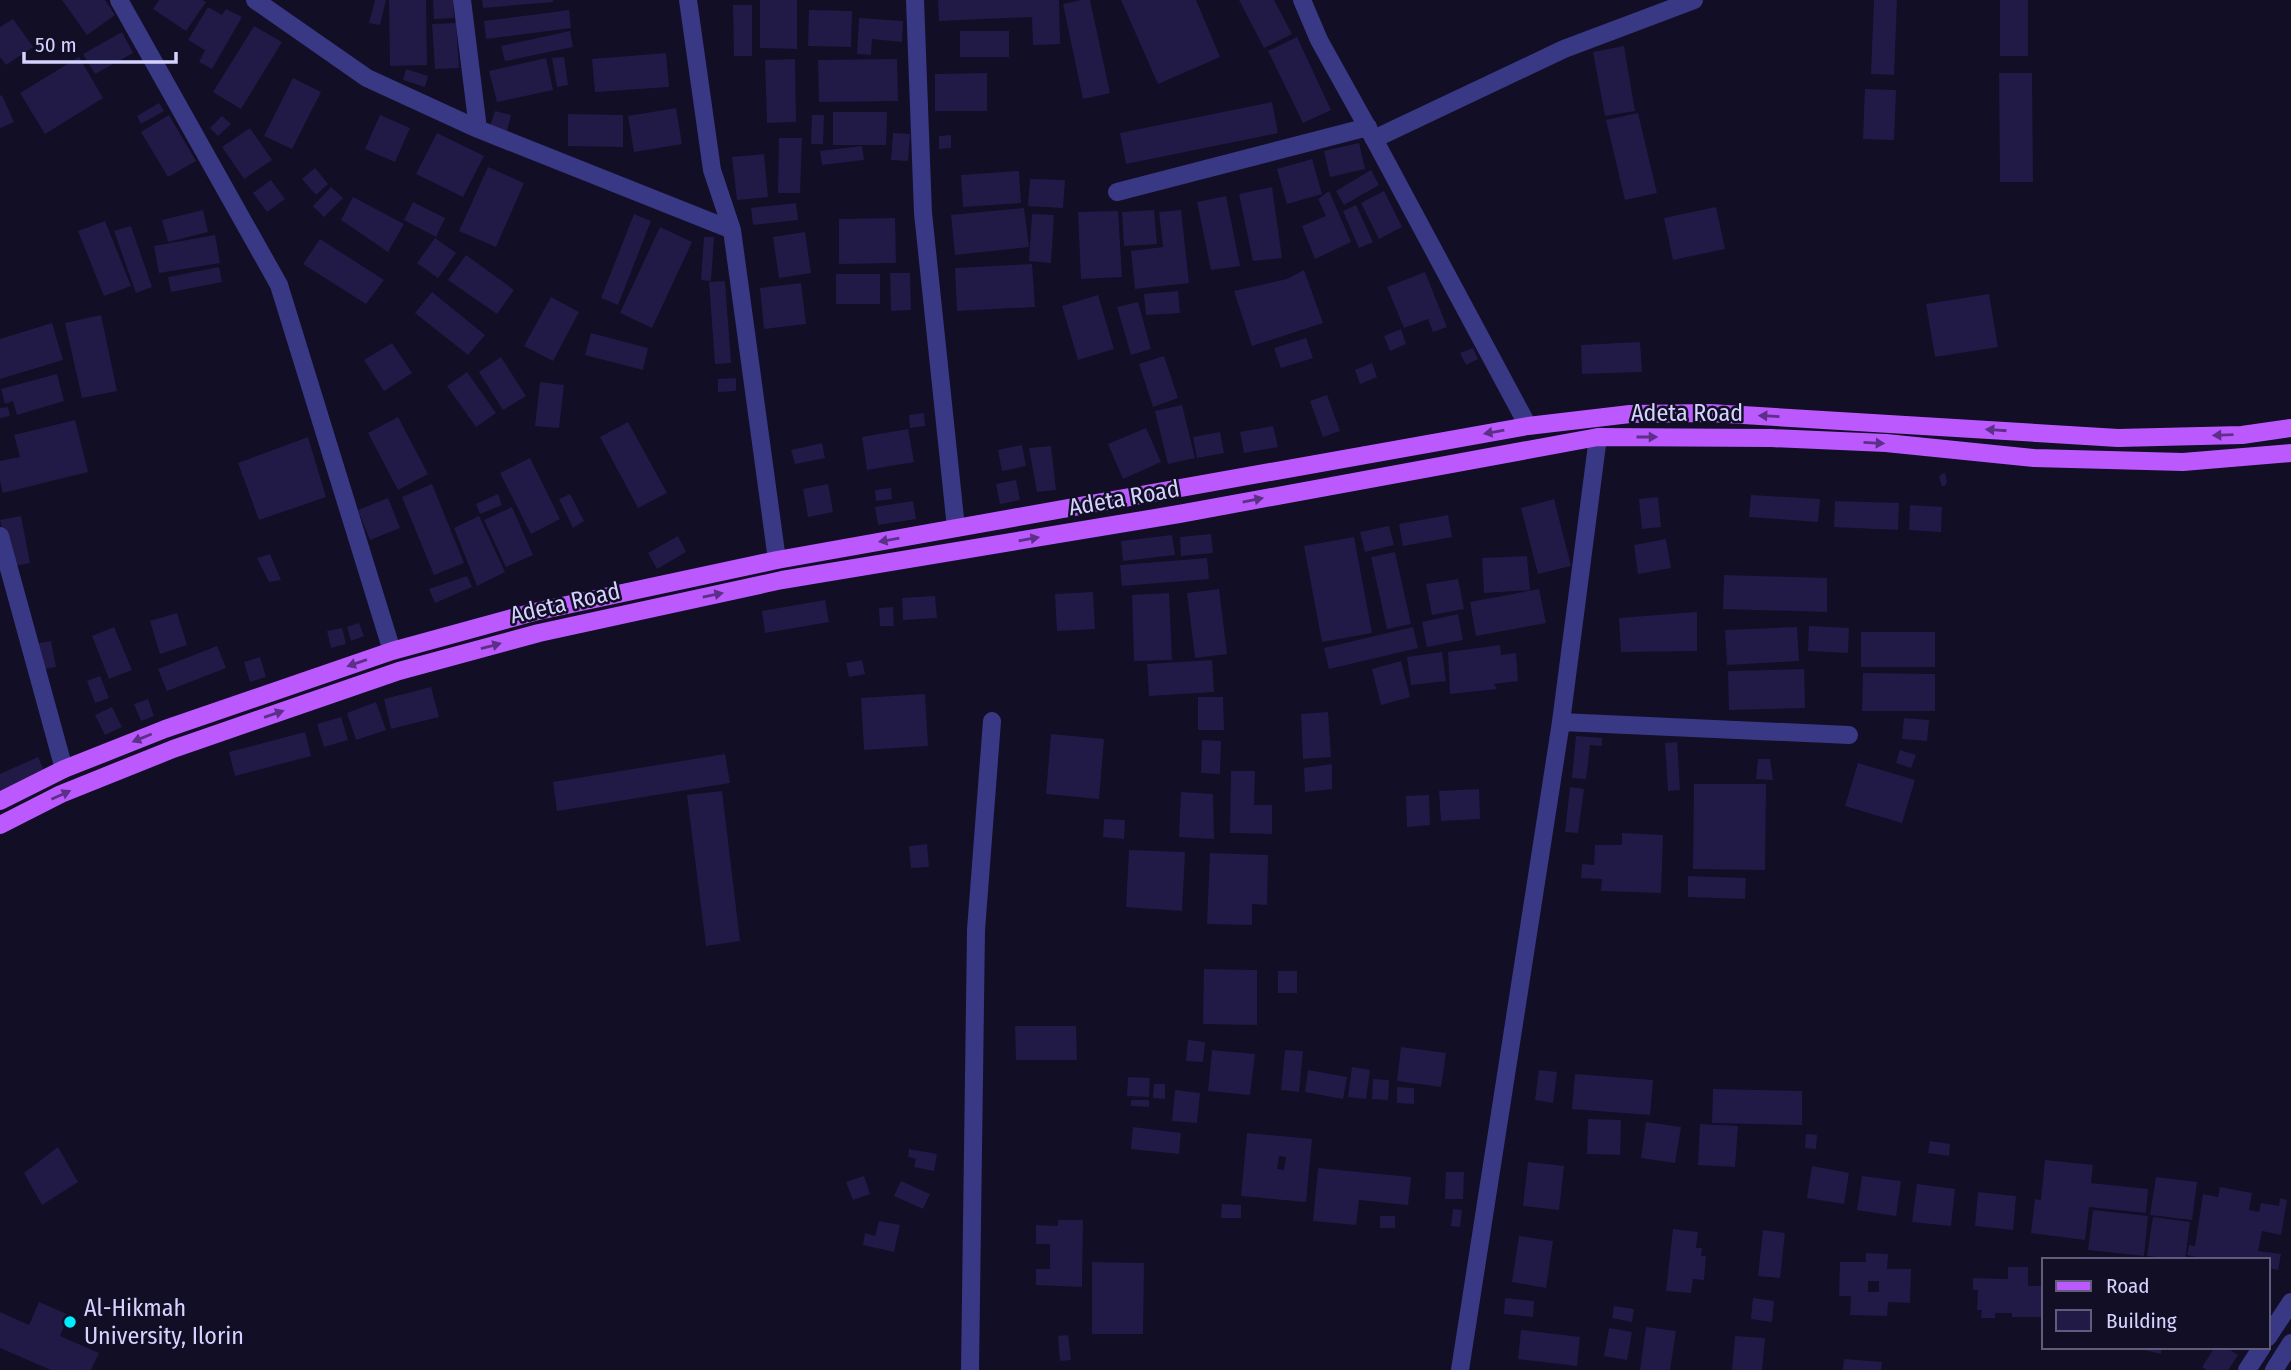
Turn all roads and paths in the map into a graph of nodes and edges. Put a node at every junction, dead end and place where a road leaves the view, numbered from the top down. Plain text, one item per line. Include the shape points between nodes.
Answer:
1 (119, 0) edge
2 (255, 0) edge
3 (462, 0) edge
4 (688, 0) edge
5 (915, 0) edge
6 (1302, 0) edge
7 (1694, 0) edge
8 (478, 129) junction
9 (1371, 133) junction
10 (1117, 192) dead end
11 (732, 230) junction
12 (1528, 426) junction
13 (2291, 428) edge
14 (1598, 437) junction
15 (2291, 453) edge
16 (956, 528) junction
17 (0, 536) edge
18 (777, 560) junction
19 (392, 651) junction
20 (992, 721) dead end
21 (1560, 722) junction
22 (1849, 735) dead end
23 (64, 769) junction
24 (0, 801) edge
25 (0, 825) edge
26 (2291, 1302) edge
27 (2270, 1334) edge
28 (2291, 1343) edge
29 (2261, 1349) edge
30 (970, 1370) edge
31 (1460, 1370) edge
32 (2247, 1370) edge
33 (2274, 1370) edge

1 - 19 street via 279,285
2 - 8 street via 367,78
3 - 8 street
4 - 11 street via 712,170
5 - 16 street via 923,213
6 - 9 street
7 - 9 street via 1564,49
8 - 11 street
9 - 10 street
9 - 12 street
11 - 18 street
13 -> 12 main road, Adeta Road via 2242,435 2118,438 1710,413 1630,414
12 -> 16 main road, Adeta Road
14 -> 15 main road, Adeta Road via 1771,438 1885,443 2034,458 2183,462
14 - 21 street
25 -> 14 main road, Adeta Road via 61,794 173,749 399,671 539,633 782,580 1179,514
16 -> 18 main road, Adeta Road
17 - 23 street
18 - 19 main road, Adeta Road via 534,612
19 -> 23 main road, Adeta Road
20 - 30 street via 976,930
21 - 22 street
21 - 31 street
23 - 24 main road, Adeta Road
26 - 27 street
28 - 33 street
29 - 32 street

